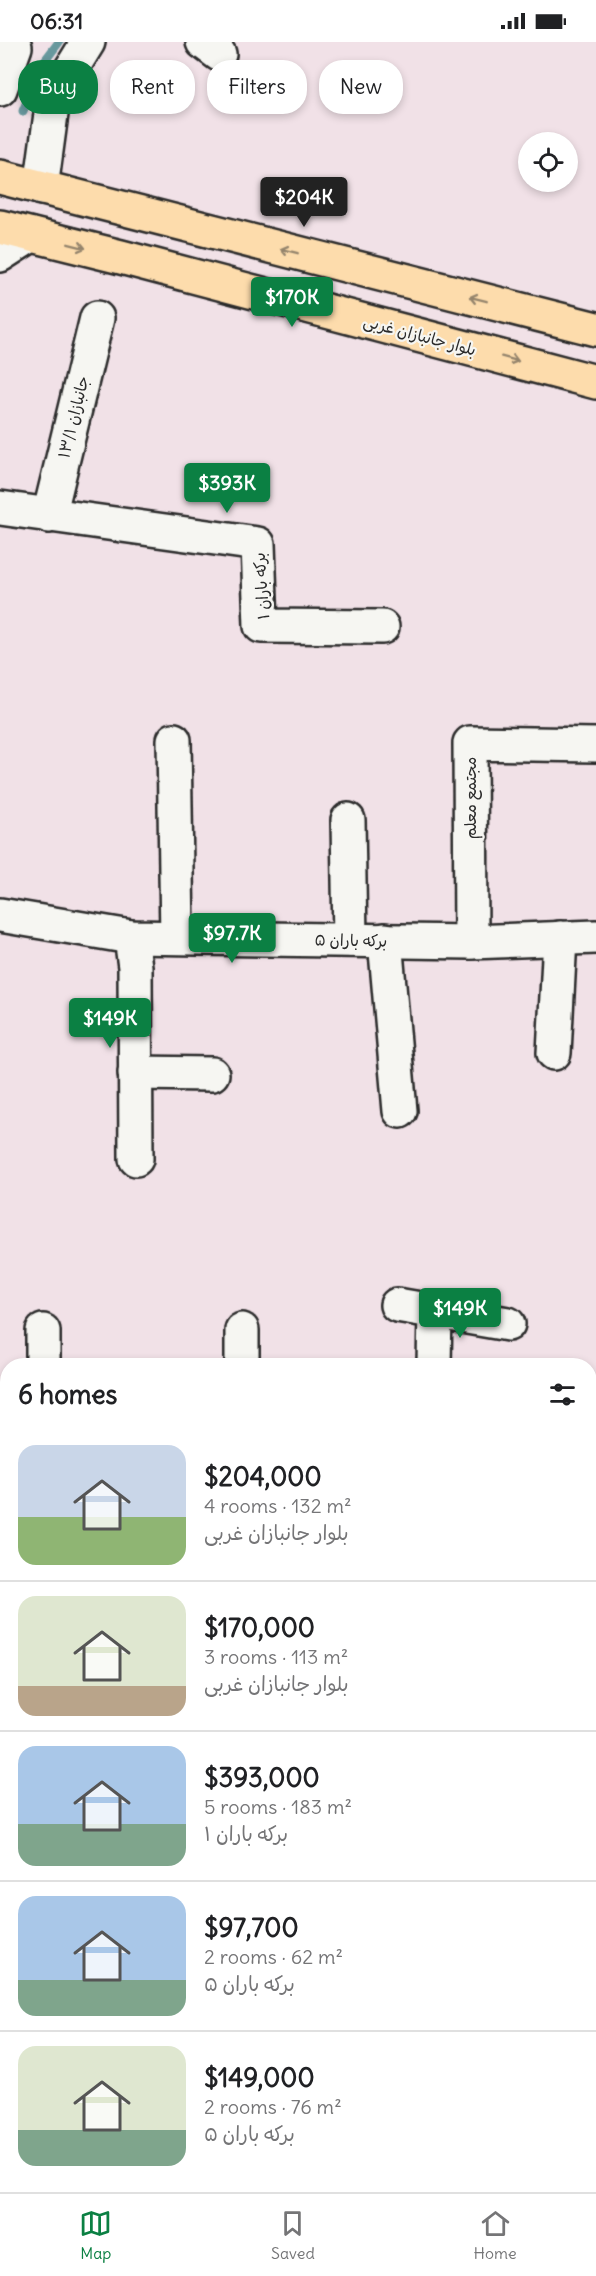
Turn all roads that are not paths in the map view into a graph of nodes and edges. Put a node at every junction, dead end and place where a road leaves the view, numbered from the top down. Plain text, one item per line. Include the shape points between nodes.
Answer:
1 (8, 42) edge
2 (88, 42) edge
3 (0, 89) edge
4 (0, 177) edge
5 (41, 188) junction
6 (0, 227) edge
7 (31, 235) junction
8 (0, 255) edge
9 (97, 318) dead end
10 (596, 329) edge
11 (596, 382) edge
12 (0, 508) edge
13 (49, 516) junction
14 (382, 627) dead end
15 (174, 740) dead end
16 (596, 745) edge
17 (348, 820) dead end
18 (0, 915) edge
19 (131, 937) junction
20 (177, 937) junction
21 (596, 937) edge
22 (560, 938) junction
23 (350, 940) junction
24 (385, 940) junction
25 (471, 942) junction
26 (554, 1053) dead end
27 (135, 1073) junction
28 (212, 1074) dead end
29 (400, 1111) dead end
30 (136, 1159) dead end
31 (397, 1305) dead end
32 (435, 1311) junction
33 (508, 1324) dead end
34 (242, 1330) dead end
35 (43, 1331) dead end
36 (43, 1358) edge
37 (242, 1358) edge
38 (434, 1358) edge

1 - 3 street via 15,47
2 - 5 street via 53,99
4 - 5 main road
10 -> 5 main road
6 - 7 main road, بلوار جانبازان غربی
7 - 8 street
7 -> 11 main road, بلوار جانبازان غربی
9 - 13 street, جانبازان ۱۳/۱
12 - 13 street, برکه باران ۱
13 - 14 street, برکه باران ۱ via 258,544 261,626
15 - 20 street
16 - 25 street, مجتمع معلم via 470,743
17 - 23 street
18 - 19 street, برکه باران ۵
19 - 20 street, برکه باران ۵
19 - 27 street via 135,967
20 - 23 street, برکه باران ۵
21 - 22 street, برکه باران ۵
22 - 25 street, برکه باران ۵
22 - 26 street
23 - 24 street, برکه باران ۵
24 - 25 street, برکه باران ۵
24 - 29 street
27 - 28 street
27 - 30 street
31 - 32 street
32 - 33 street
32 - 38 street
34 - 37 street
35 - 36 street

